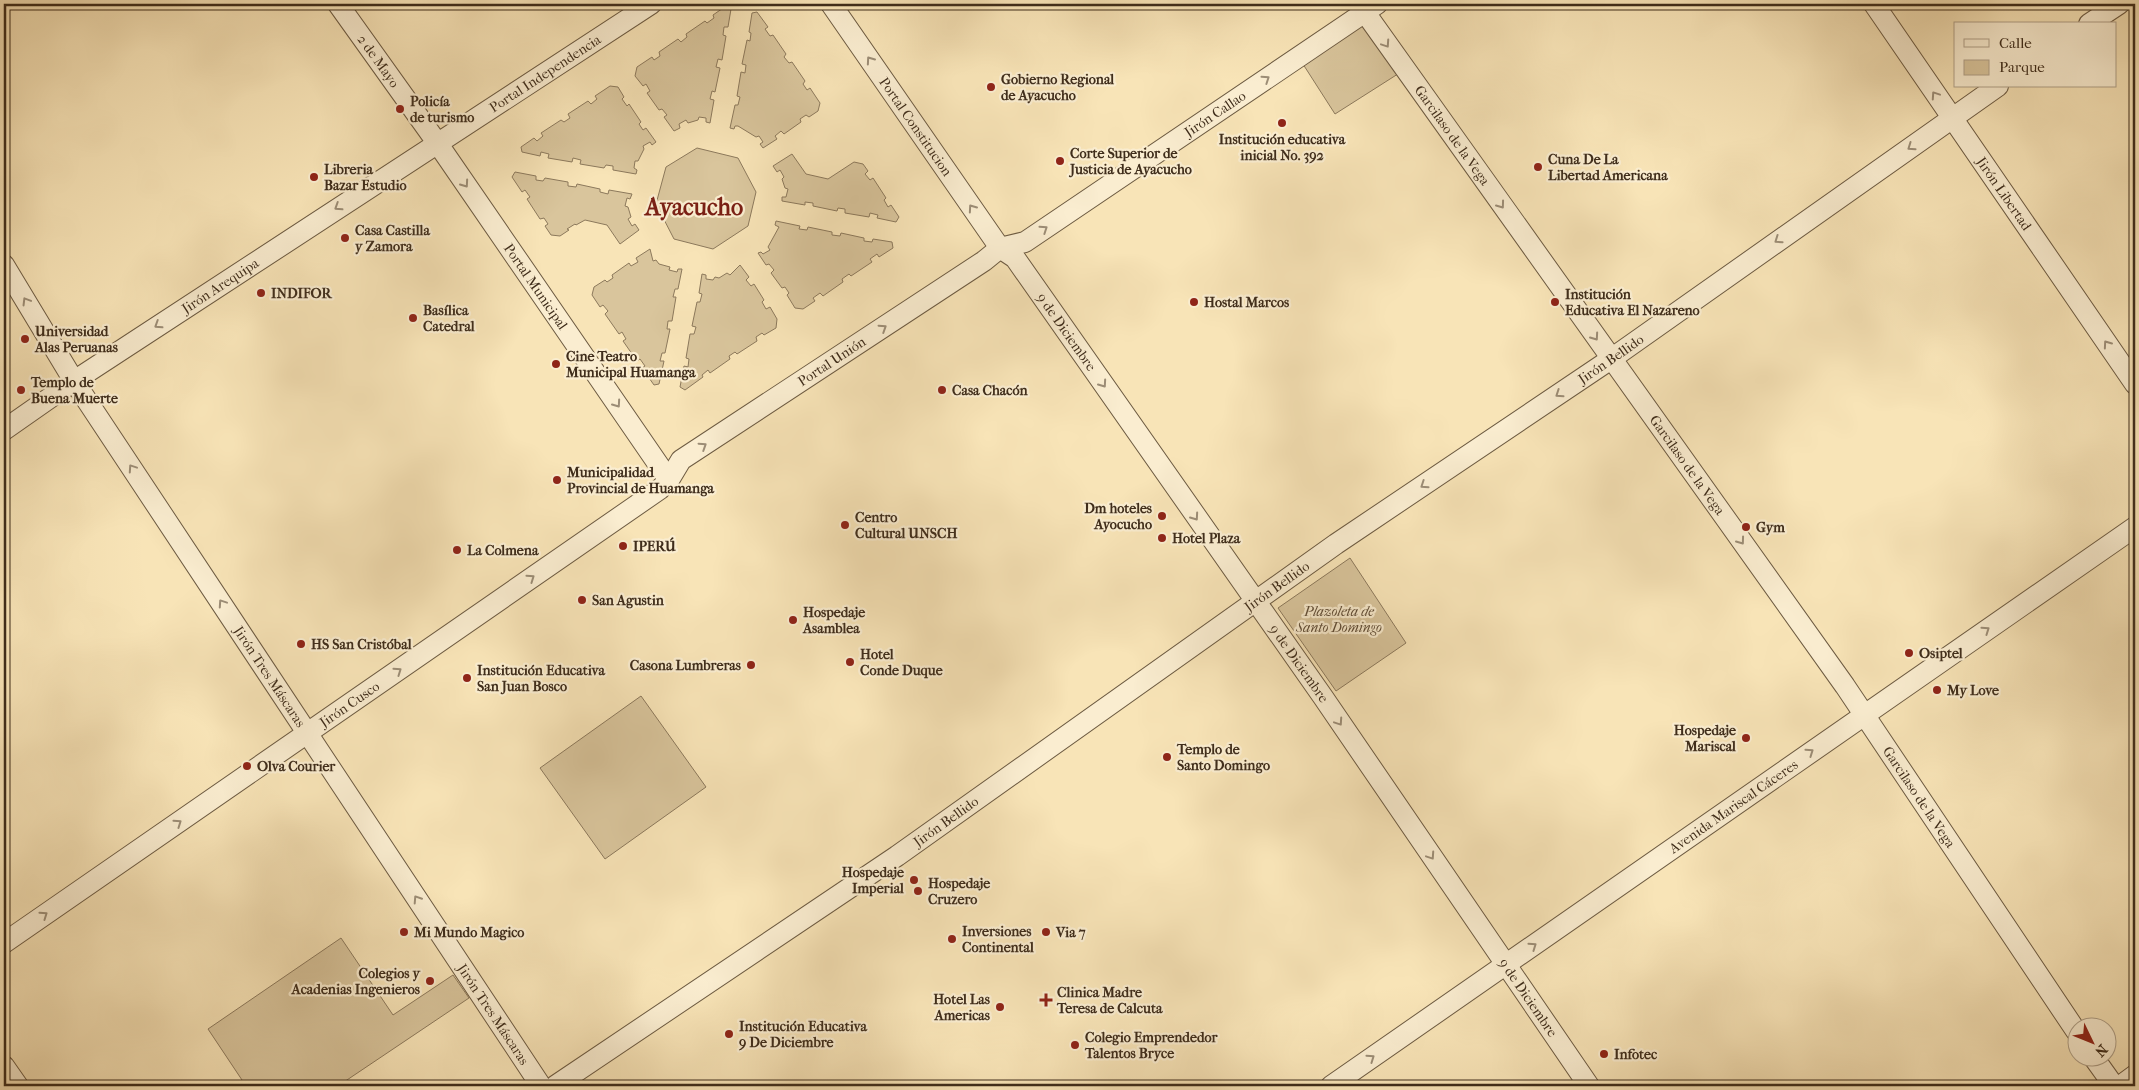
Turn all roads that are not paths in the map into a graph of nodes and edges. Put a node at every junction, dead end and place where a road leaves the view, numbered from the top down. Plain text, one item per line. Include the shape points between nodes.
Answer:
1 (338, 4) edge
2 (651, 4) edge
3 (831, 4) edge
4 (1874, 4) edge
5 (2119, 4) edge
6 (1367, 6) edge
7 (2092, 22) edge
8 (1995, 88) edge
9 (1951, 118) junction
10 (438, 144) junction
11 (1000, 248) junction
12 (4, 265) edge
13 (1611, 359) junction
14 (74, 380) junction
15 (2135, 384) edge
16 (4, 430) edge
17 (669, 480) junction
18 (2135, 527) edge
19 (1255, 603) junction
20 (1864, 715) junction
21 (308, 733) junction
22 (4, 943) edge
23 (1506, 965) junction
24 (2067, 1018) edge
25 (4, 1066) edge
26 (2101, 1068) edge
27 (2135, 1075) edge
28 (18, 1086) edge
29 (541, 1086) edge
30 (555, 1086) edge
31 (1331, 1086) edge
32 (1589, 1086) edge
33 (2114, 1086) edge
34 (2120, 1086) edge

1 - 10 street, 2 de Mayo
2 - 10 street, Portal Independencia
11 -> 3 street, Portal Constitucion
9 -> 4 street, Jirón Libertad
5 - 7 street
11 -> 6 street, Jirón Callao via 1025,242
6 -> 13 street, Garcilaso de la Vega
8 - 9 street, Jirón Bellido
9 -> 13 street, Jirón Bellido
15 -> 9 street, Jirón Libertad
10 -> 14 street, Jirón Arequipa
10 -> 17 street, Portal Municipal
17 -> 11 street, Portal Unión via 681,460
11 -> 19 street, 9 de Diciembre via 1015,258
14 -> 12 street, Jirón Tres Máscaras
13 -> 19 street, Jirón Bellido via 1336,544
13 -> 20 street, Garcilaso de la Vega
14 - 16 street, Jirón Arequipa
21 -> 14 street, Jirón Tres Máscaras
21 -> 17 street, Jirón Cusco
20 -> 18 street, Avenida Mariscal Cáceres
19 -> 23 street, 9 de Diciembre
19 - 30 street, Jirón Bellido via 897,856
23 -> 20 street, Avenida Mariscal Cáceres
20 - 24 street, Garcilaso de la Vega
22 -> 21 street, Jirón Cusco
29 -> 21 street, Jirón Tres Máscaras
31 -> 23 street, Avenida Mariscal Cáceres
23 - 32 street, 9 de Diciembre
25 - 28 street
26 - 33 street
27 - 34 street

